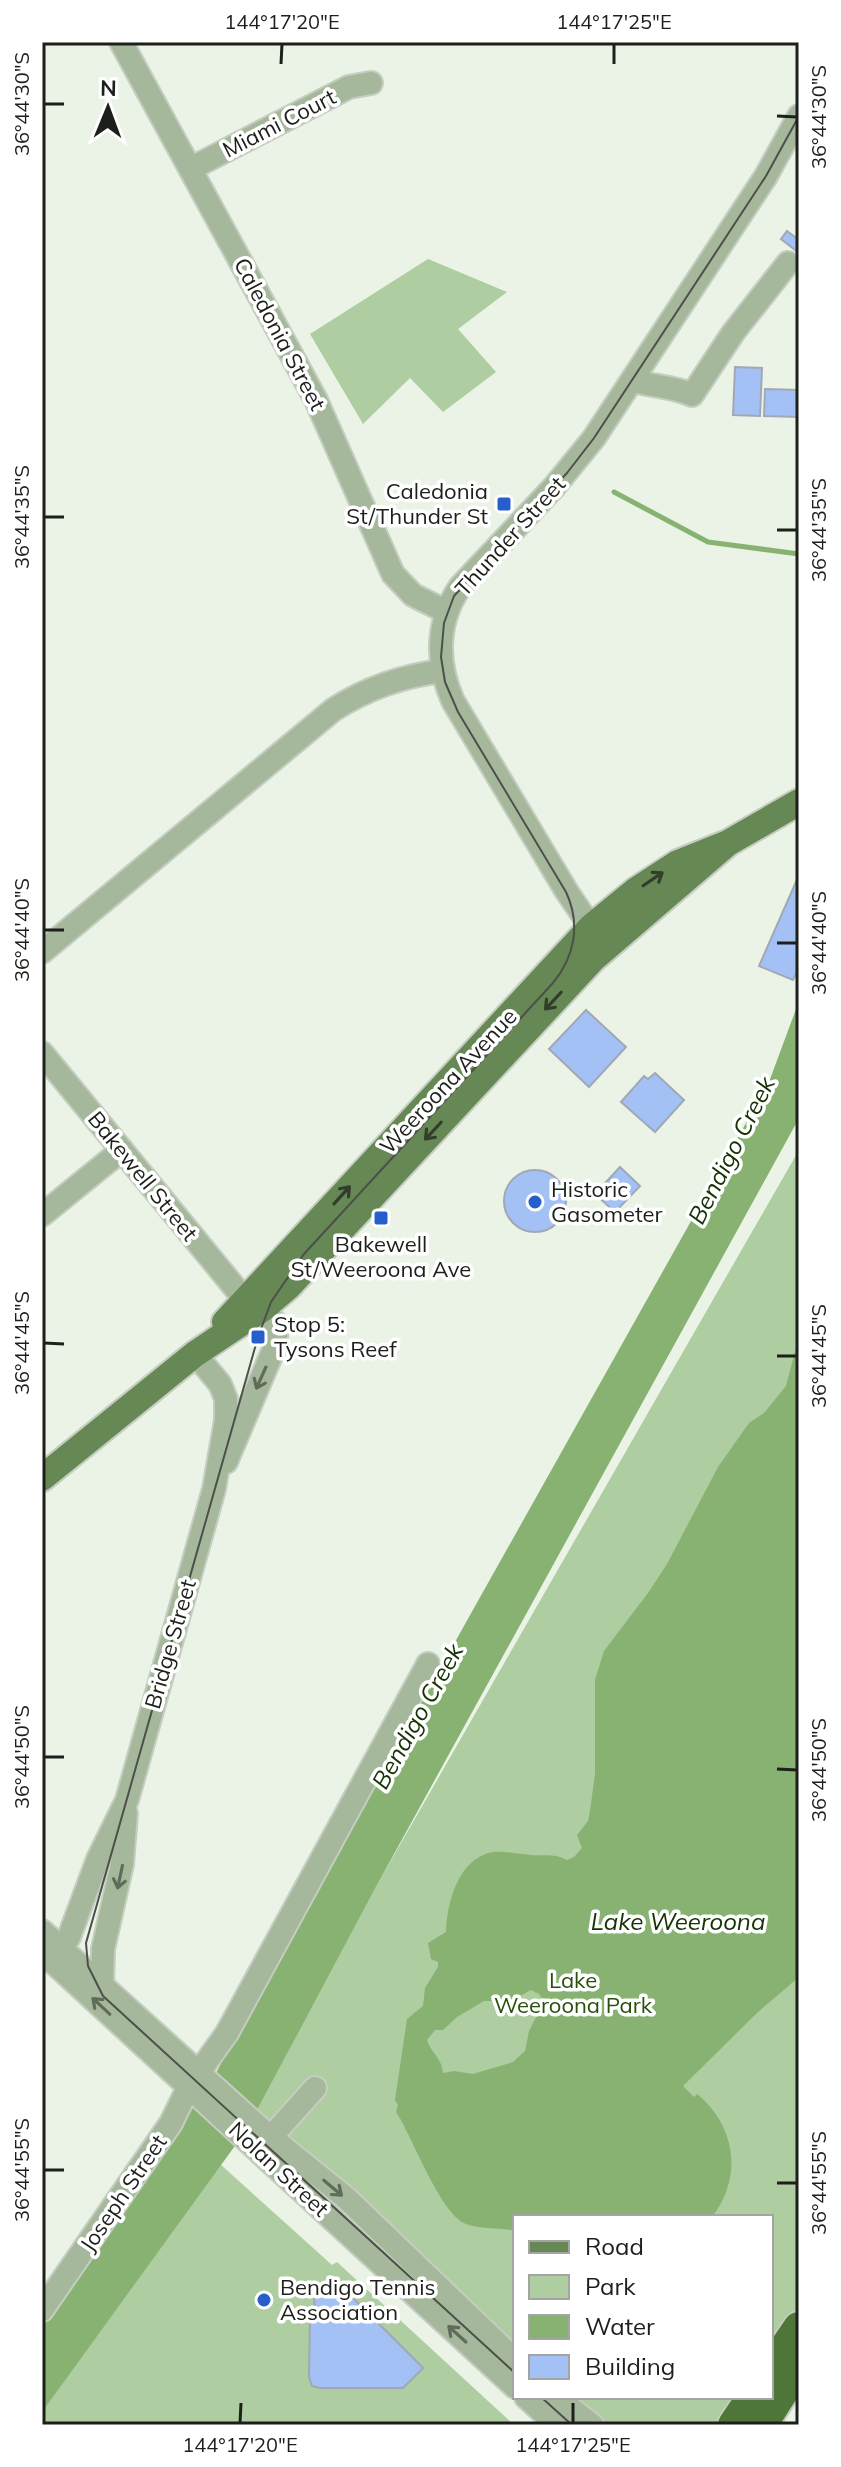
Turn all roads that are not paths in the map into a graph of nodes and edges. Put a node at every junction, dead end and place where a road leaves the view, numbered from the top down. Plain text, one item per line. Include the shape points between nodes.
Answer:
1 (121, 42) edge
2 (371, 83) dead end
3 (799, 116) edge
4 (190, 169) junction
5 (788, 263) dead end
6 (632, 380) junction
7 (447, 612) junction
8 (442, 671) junction
9 (799, 802) edge
10 (599, 936) junction
11 (42, 952) edge
12 (42, 1053) edge
13 (122, 1150) junction
14 (42, 1215) edge
15 (253, 1304) junction
16 (195, 1354) junction
17 (42, 1478) edge
18 (214, 1489) junction
19 (428, 1664) dead end
20 (127, 1800) junction
21 (42, 1931) edge
22 (52, 1963) edge
23 (102, 1985) junction
24 (199, 2084) junction
25 (315, 2088) dead end
26 (265, 2144) junction
27 (42, 2310) edge
28 (799, 2328) edge
29 (513, 2358) edge
30 (799, 2365) edge
31 (773, 2366) edge
32 (513, 2385) edge
33 (528, 2399) edge
34 (559, 2399) edge
35 (752, 2399) edge
36 (557, 2425) edge
37 (592, 2425) edge
38 (734, 2425) edge
39 (761, 2425) edge

1 - 4 street, Caledonia Street
2 - 4 street, Miami Court via 349,87
3 - 6 street, Thunder Street via 766,176
4 - 7 street, Caledonia Street via 316,400 393,574 413,595
5 - 6 street via 692,395
6 - 7 street, Thunder Street via 581,457 468,579
7 - 8 street, Thunder Street
8 - 10 street via 458,712 562,885
8 - 11 street via 385,683 333,710
9 - 10 main road, Weeroona Avenue via 728,843
10 - 15 main road, Weeroona Avenue via 305,1270
12 - 13 street, Bakewell Street
13 - 14 street
13 - 15 street, Bakewell Street
15 - 16 main road, Weeroona Avenue
15 -> 18 street, Bridge Street via 275,1321 276,1344
16 - 17 main road, Weeroona Avenue
16 - 18 street, Bridge Street via 226,1399
18 - 20 street, Bridge Street
19 - 24 street, Joseph Street
20 - 22 street, Bridge Street
20 -> 23 street, Bridge Street
21 - 22 street, Nolan Street
22 - 23 street, Nolan Street
24 -> 22 street, Nolan Street
23 - 24 street, Nolan Street
24 - 26 street, Nolan Street
24 - 27 street, Joseph Street
25 - 26 street
26 -> 29 street, Nolan Street via 356,2207
32 -> 26 street, Nolan Street
28 - 31 highway
30 - 39 highway
33 - 36 street
34 - 37 street
35 - 38 highway

